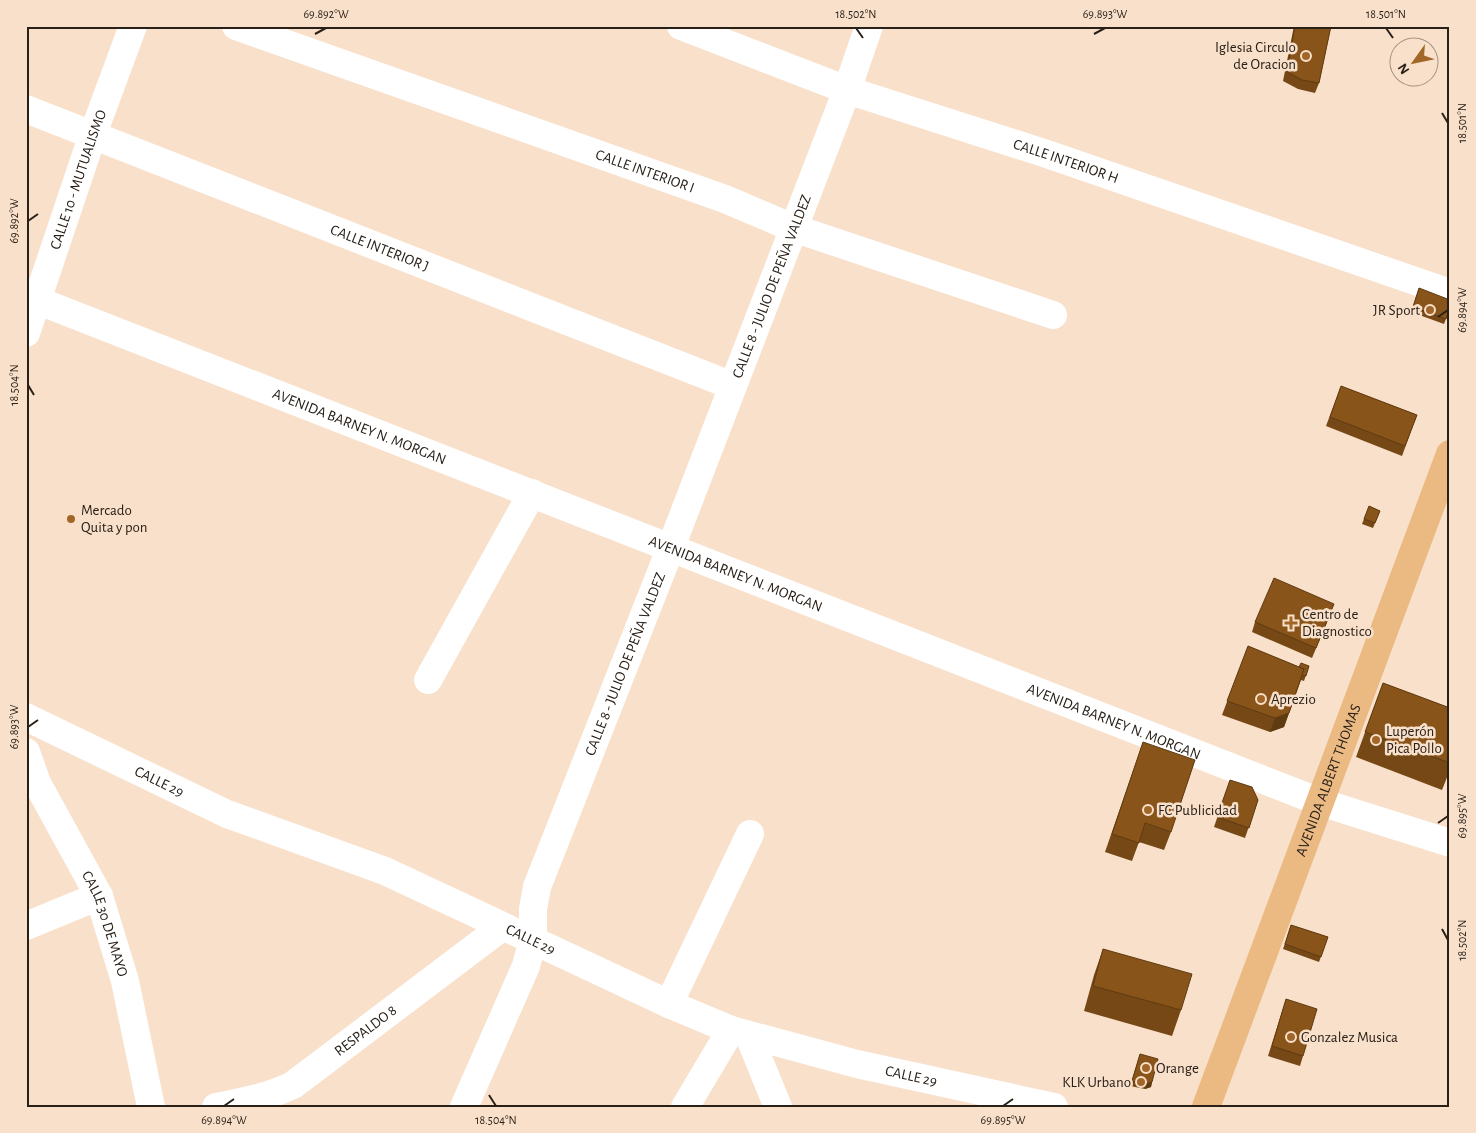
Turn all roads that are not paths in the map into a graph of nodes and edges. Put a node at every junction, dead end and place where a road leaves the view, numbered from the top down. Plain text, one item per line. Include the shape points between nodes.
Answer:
1 (134, 26) edge
2 (236, 26) edge
3 (681, 26) edge
4 (869, 26) edge
5 (847, 90) junction
6 (26, 109) edge
7 (93, 134) junction
8 (794, 228) junction
9 (1450, 293) edge
10 (32, 299) edge
11 (1053, 316) dead end
12 (26, 334) edge
13 (733, 386) junction
14 (1450, 454) edge
15 (532, 493) junction
16 (671, 548) junction
17 (428, 680) dead end
18 (26, 718) edge
19 (26, 752) edge
20 (32, 786) edge
21 (1320, 802) junction
22 (750, 834) dead end
23 (1450, 843) edge
24 (99, 896) junction
25 (26, 926) edge
26 (502, 927) junction
27 (533, 939) junction
28 (669, 1004) junction
29 (740, 1033) junction
30 (151, 1107) edge
31 (216, 1107) edge
32 (464, 1107) edge
33 (685, 1107) edge
34 (778, 1107) edge
35 (1054, 1107) edge
36 (1206, 1107) edge

1 - 7 street, CALLE 10 - MUTUALISMO
2 - 8 street, CALLE INTERIOR I via 724,199
3 - 5 street, CALLE INTERIOR H
4 - 5 street, CALLE 8 - JULIO DE PEÑA VALDEZ
5 - 8 street, CALLE 8 - JULIO DE PEÑA VALDEZ
5 - 9 street, CALLE INTERIOR H via 1044,153
6 - 7 street, CALLE INTERIOR J
7 - 10 street, CALLE 10 - MUTUALISMO
7 - 13 street, CALLE INTERIOR J
8 - 11 street, CALLE INTERIOR I
8 - 13 street, CALLE 8 - JULIO DE PEÑA VALDEZ
10 - 12 street, CALLE 10 - MUTUALISMO
10 - 15 street, AVENIDA BARNEY N. MORGAN
13 - 16 street, CALLE 8 - JULIO DE PEÑA VALDEZ
14 - 21 main road, AVENIDA ALBERT THOMAS
15 - 16 street, AVENIDA BARNEY N. MORGAN
15 - 17 street
16 - 21 street, AVENIDA BARNEY N. MORGAN
16 - 27 street, CALLE 8 - JULIO DE PEÑA VALDEZ via 537,887
18 - 26 street, CALLE 29 via 227,814 385,871
19 - 20 street, CALLE 30 DE MAYO
20 - 24 street, CALLE 30 DE MAYO
21 - 23 street, AVENIDA BARNEY N. MORGAN
21 - 36 main road, AVENIDA ALBERT THOMAS
22 - 28 street
24 - 25 street
24 - 30 street, CALLE 30 DE MAYO via 125,981
26 - 27 street, CALLE 29
26 - 31 street, RESPALDO 8 via 294,1085 253,1100
27 - 28 street, CALLE 29
27 - 32 street, CALLE 8 - JULIO DE PEÑA VALDEZ via 526,966
28 - 29 street, CALLE 29
29 - 33 street
29 - 34 street
29 - 35 street, CALLE 29 via 857,1064

